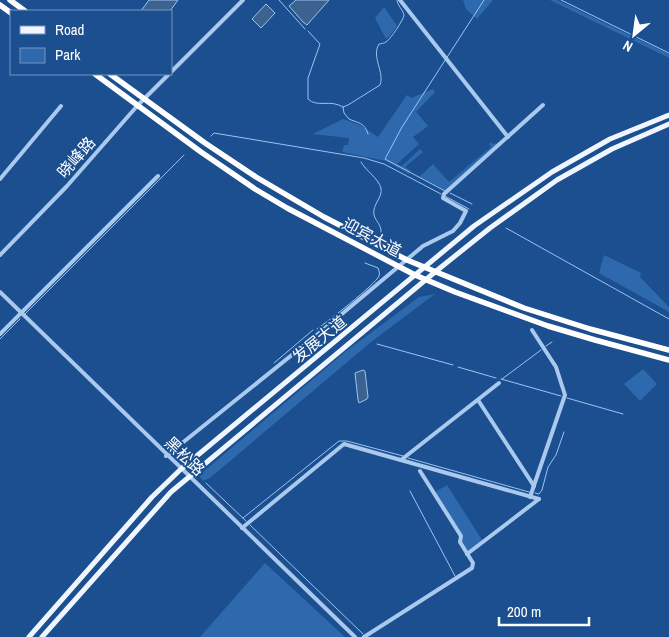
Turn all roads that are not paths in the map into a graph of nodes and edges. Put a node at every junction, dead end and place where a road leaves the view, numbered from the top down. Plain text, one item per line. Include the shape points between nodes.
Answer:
1 (10, 0) edge
2 (243, 0) edge
3 (400, 0) edge
4 (24, 10) edge
5 (172, 71) edge
6 (96, 75) edge
7 (111, 75) edge
8 (168, 75) edge
9 (144, 99) junction
10 (138, 105) junction
11 (543, 105) dead end
12 (61, 106) dead end
13 (669, 115) edge
14 (669, 124) edge
15 (508, 138) junction
16 (158, 176) dead end
17 (0, 179) edge
18 (0, 255) edge
19 (407, 260) junction
20 (398, 267) junction
21 (424, 268) junction
22 (435, 272) junction
23 (415, 275) junction
24 (426, 280) junction
25 (0, 292) edge
26 (20, 313) junction
27 (532, 330) dead end
28 (0, 334) edge
29 (666, 349) edge
30 (661, 358) junction
31 (669, 360) edge
32 (499, 383) dead end
33 (478, 400) junction
34 (166, 456) junction
35 (194, 457) junction
36 (401, 460) junction
37 (202, 466) junction
38 (181, 469) junction
39 (420, 471) dead end
40 (188, 476) junction
41 (164, 485) junction
42 (534, 486) junction
43 (171, 492) junction
44 (530, 497) junction
45 (242, 528) junction
46 (467, 554) junction
47 (28, 637) edge
48 (42, 637) edge
49 (354, 637) edge
50 (364, 637) edge

1 - 4 highway
2 - 5 street, 晓峰路
3 - 15 street
6 - 10 highway, 迎宾大道
7 - 9 highway, 迎宾大道
8 - 9 street, 晓峰路
9 - 10 street, 晓峰路
9 - 19 highway, 迎宾大道 via 256,177
10 - 18 street, 晓峰路 via 67,186
10 - 20 highway, 迎宾大道 via 255,189
11 - 15 street
12 - 17 street
13 - 21 main road, 发展大道 via 610,139 552,172 474,226
14 - 22 main road, 发展大道 via 612,149 557,180
15 - 19 street via 444,196 466,211 460,223 453,231 423,246
16 - 26 street
19 - 20 street
19 - 21 highway, 迎宾大道
20 - 23 highway, 迎宾大道
20 - 34 street
21 - 22 highway, 迎宾大道
21 - 23 main road, 发展大道
22 - 24 main road, 发展大道
22 - 29 highway, 迎宾大道 via 524,308
23 - 24 highway, 迎宾大道
23 - 35 main road, 发展大道
24 - 30 highway, 迎宾大道 via 548,326
24 - 37 main road, 发展大道
25 - 26 street, 黑松路
26 - 28 street
26 - 34 street, 黑松路
27 - 42 street via 556,367 565,395
29 - 30 main road via 665,356
30 - 31 highway, 迎宾大道
32 - 33 street
33 - 36 street
33 - 42 street
34 - 38 street, 黑松路
35 - 37 main road
35 - 38 main road, 发展大道
36 - 44 street
36 - 45 street via 340,445
37 - 40 main road, 发展大道
38 - 40 street, 黑松路
38 - 41 main road, 发展大道
39 - 46 street via 461,536 460,542
40 - 43 main road, 发展大道
40 - 45 street, 黑松路
41 - 43 main road via 170,486
41 - 47 main road, 发展大道
42 - 44 street
43 - 48 main road, 发展大道
44 - 46 street via 539,499
45 - 49 street, 黑松路
46 - 50 street via 473,563 472,568

